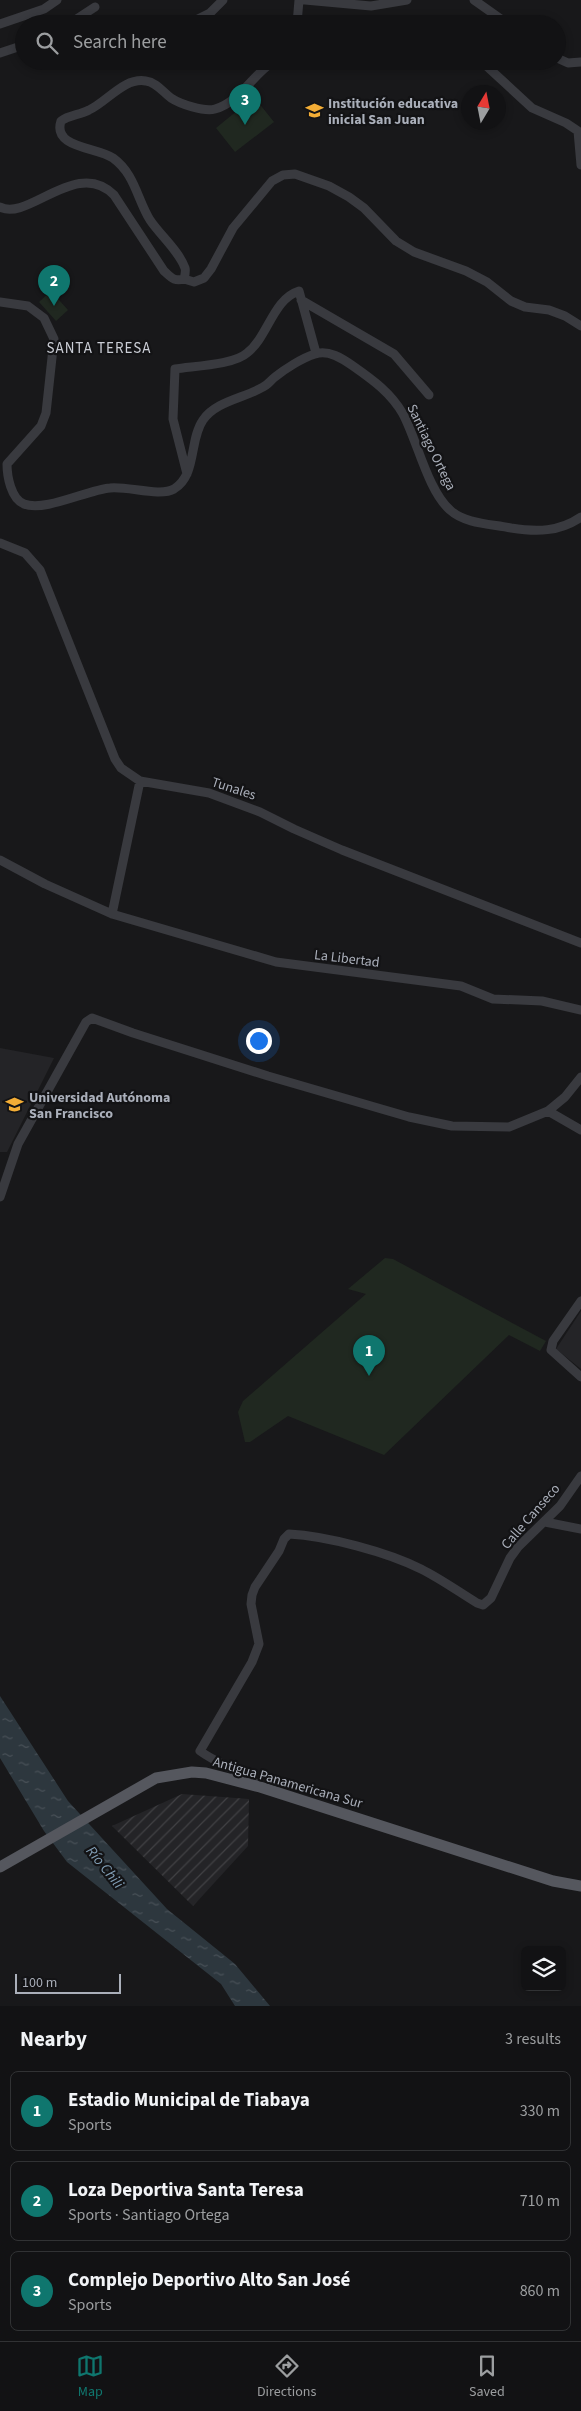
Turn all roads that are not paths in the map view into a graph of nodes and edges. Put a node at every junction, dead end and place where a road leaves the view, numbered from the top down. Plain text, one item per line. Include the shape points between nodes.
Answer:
1 (57, 0) edge
2 (223, 0) edge
3 (299, 0) edge
4 (305, 0) edge
5 (407, 0) edge
6 (474, 0) edge
7 (95, 7) dead end
8 (26, 15) edge
9 (83, 15) edge
10 (206, 15) edge
11 (298, 15) edge
12 (495, 15) edge
13 (15, 19) edge
14 (0, 24) edge
15 (15, 48) edge
16 (0, 53) edge
17 (566, 62) edge
18 (581, 62) edge
19 (261, 70) edge
20 (491, 70) edge
21 (581, 165) edge
22 (0, 207) edge
23 (184, 279) junction
24 (301, 300) junction
25 (0, 302) edge
26 (581, 326) edge
27 (316, 353) junction
28 (429, 395) dead end
29 (187, 474) junction
30 (581, 517) edge
31 (0, 543) edge
32 (140, 781) junction
33 (0, 860) edge
34 (112, 914) junction
35 (581, 943) edge
36 (581, 1010) edge
37 (581, 1077) edge
38 (548, 1111) junction
39 (581, 1130) edge
40 (0, 1198) edge
41 (581, 1301) edge
42 (581, 1377) edge
43 (581, 1476) edge
44 (544, 1522) junction
45 (581, 1529) edge
46 (260, 1787) junction
47 (0, 1867) edge
48 (581, 1886) edge

1 - 8 street
2 - 10 street
3 - 11 street
4 - 5 street via 371,6
6 - 12 street
7 - 9 street
13 - 14 street
15 - 16 street
17 - 18 street
19 - 23 street via 236,96 213,110 172,99 147,80 136,81 89,110 60,121 58,131 62,138 111,156 132,177 150,220 184,267
20 - 21 street via 532,108 578,131
22 - 23 street via 9,210 20,207 66,187 105,186 164,271 178,281
23 - 26 street via 194,282 204,278 233,228 272,181 283,175 295,174 349,197 396,241 414,252 466,271 511,301 549,310
24 - 27 street
24 - 28 street via 394,354
24 - 29 street via 299,291 292,293 246,355 175,369 173,418
25 - 29 street via 28,306 44,318 54,339 46,413 41,426 7,464 7,475 16,500 25,505 41,505 110,488 139,488 158,493 173,490
27 - 29 street via 276,376 264,387 222,404 204,418 197,431
27 - 30 street, Santiago Ortega via 342,359 383,388 402,413 439,496 457,516 547,531 569,525
31 - 32 street, Tunales via 25,553 40,570 115,759 121,768
32 - 34 street
32 - 35 street, Tunales via 209,793 260,812 342,850
33 - 34 street, La Libertad
34 - 36 street, La Libertad via 276,962 461,986 494,999 542,1001
37 - 38 street
38 - 39 street
38 - 40 street via 520,1124 498,1128 452,1126 417,1119 268,1076 92,1018 86,1022 18,1144
41 - 42 street via 551,1350
43 - 44 street, Calle Canseco
44 - 45 street
44 - 46 street, Calle Canseco via 518,1547 488,1603 483,1605 421,1569 394,1558 340,1543 289,1534 254,1587 251,1604 259,1644 252,1662 200,1751 246,1775
46 - 47 main road, Antigua Panamericana Sur via 206,1773 180,1773 156,1778
46 - 48 main road, Antigua Panamericana Sur via 552,1881

